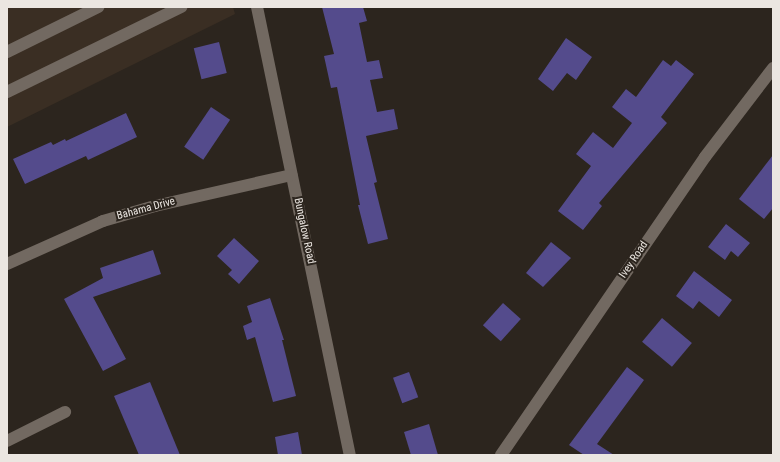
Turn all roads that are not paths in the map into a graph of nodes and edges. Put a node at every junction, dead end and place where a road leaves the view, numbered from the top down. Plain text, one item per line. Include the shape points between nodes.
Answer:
1 (98, 7) edge
2 (180, 7) edge
3 (258, 7) edge
4 (161, 11) edge
5 (7, 52) edge
6 (773, 68) edge
7 (7, 92) edge
8 (292, 175) junction
9 (7, 264) edge
10 (65, 412) dead end
11 (7, 441) edge
12 (350, 455) edge
13 (501, 455) edge

1 - 5 street
2 - 4 street
3 - 8 street, Bungalow Road
4 - 7 street
6 - 13 street, Ivey Road via 704,157
8 - 9 street, Bahama Drive via 154,206 103,221
8 - 12 street, Bungalow Road
10 - 11 street

